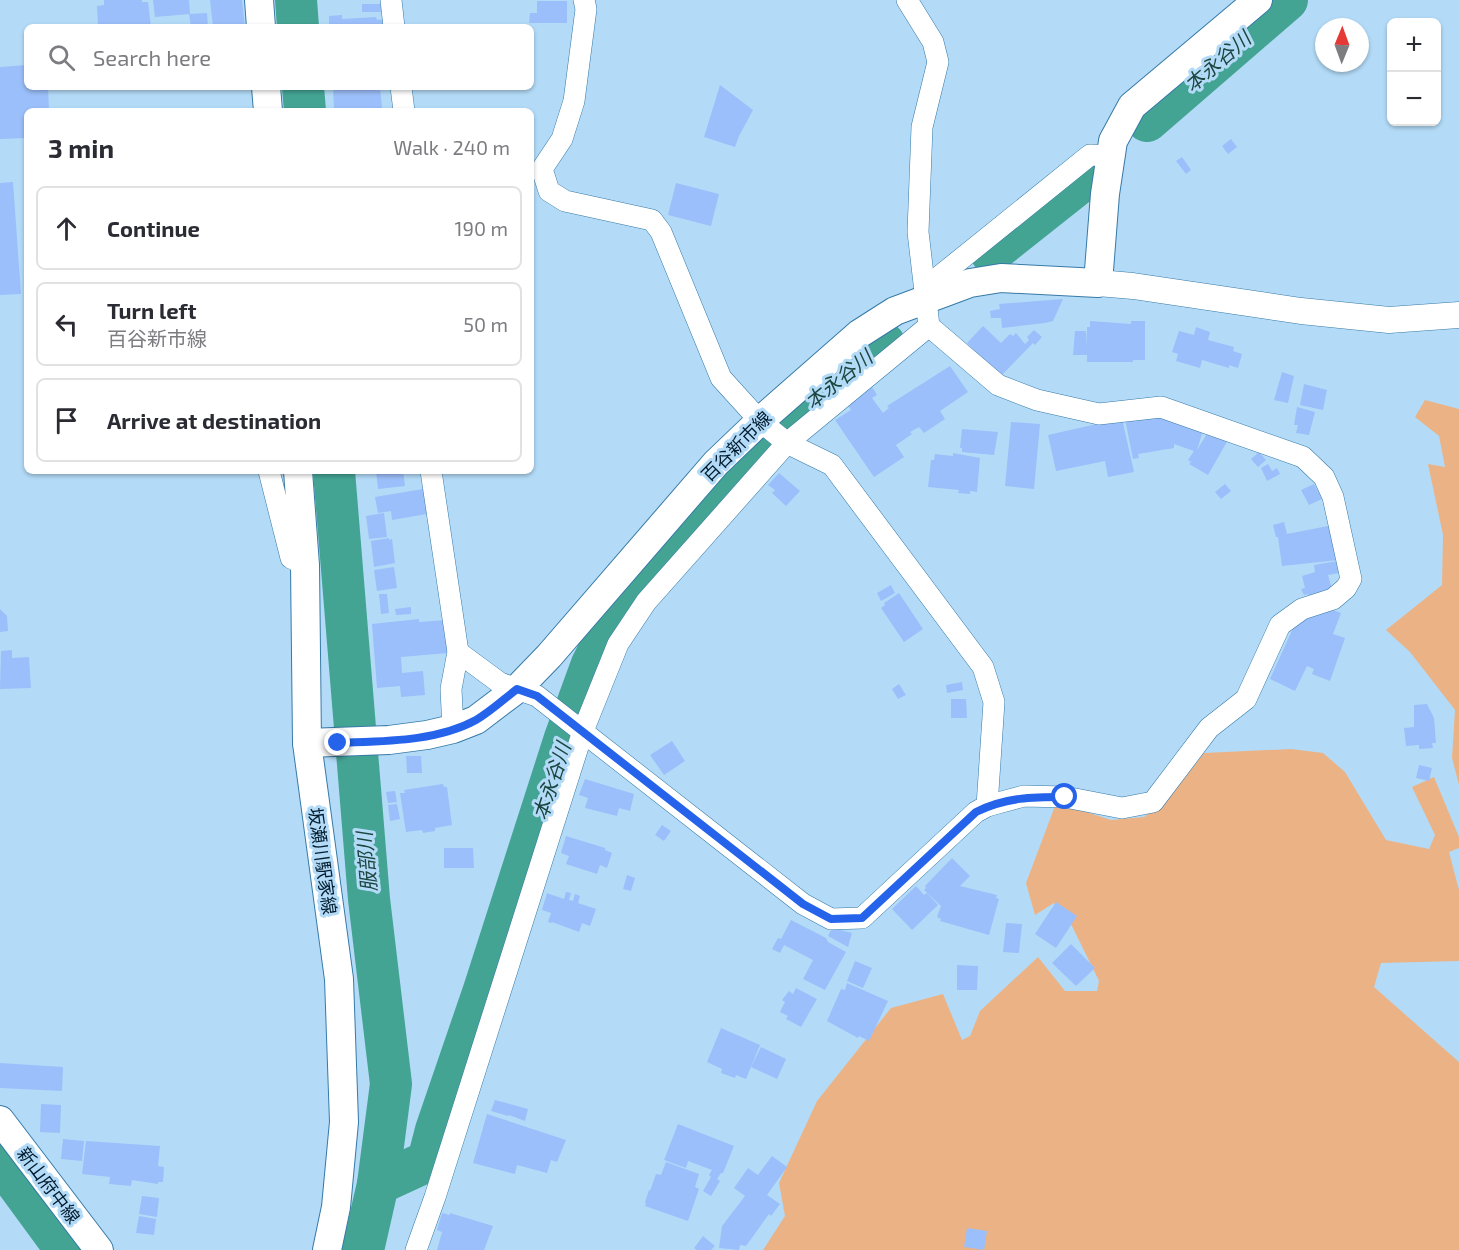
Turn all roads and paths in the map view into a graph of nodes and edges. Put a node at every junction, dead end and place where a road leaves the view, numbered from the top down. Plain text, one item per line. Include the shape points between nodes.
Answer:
1 (259, 0) edge
2 (391, 0) edge
3 (584, 0) edge
4 (908, 0) edge
5 (1258, 0) edge
6 (261, 24) edge
7 (394, 24) edge
8 (266, 90) edge
9 (401, 90) edge
10 (268, 108) edge
11 (404, 108) edge
12 (1111, 156) junction
13 (1098, 283) junction
14 (927, 304) junction
15 (1459, 315) edge
16 (760, 421) junction
17 (787, 443) junction
18 (270, 474) edge
19 (298, 474) edge
20 (431, 474) edge
21 (305, 565) junction
22 (458, 652) junction
23 (527, 692) junction
24 (453, 729) junction
25 (583, 731) junction
26 (308, 743) junction
27 (987, 806) junction
28 (0, 1120) edge
29 (99, 1250) edge
30 (327, 1250) edge
31 (416, 1250) edge

1 - 6 main road
2 - 7 street
3 - 16 street via 574,100 561,139 542,169 549,191 565,201 652,220 661,232 721,378
4 - 14 street via 933,42 938,62 922,128 918,232
5 - 12 main road via 1132,106 1113,141
8 - 10 main road
9 - 11 street
12 - 13 main road
12 - 14 street via 1090,155
13 - 14 main road, 百谷新市線 via 1001,278 970,283
13 - 15 street via 1389,320
14 - 16 main road, 百谷新市線 via 896,311 859,334
14 - 17 street
14 - 27 street via 998,385 1037,400 1099,414 1161,407 1303,457 1324,477 1333,497 1351,579 1333,599 1302,609 1280,625 1246,699 1209,728 1153,802 1122,808 1065,797 1024,796
16 - 17 street
16 - 23 main road, 百谷新市線 via 716,463 549,656
17 - 25 street via 646,602 618,644
17 - 27 street via 832,465 983,667 993,702
18 - 21 street via 291,558
19 - 21 main road, 坂瀬川駅家線
20 - 22 street
21 - 26 main road, 坂瀬川駅家線
22 - 23 street via 500,683
22 - 24 street via 451,689
23 - 24 main road, 百谷新市線
23 - 25 street
24 - 26 main road, 百谷新市線 via 389,740
25 - 27 street via 803,904 831,919 862,918
25 - 31 street
26 - 30 main road, 坂瀬川駅家線 via 339,990 344,1122 336,1207
28 - 29 main road, 新山府中線

